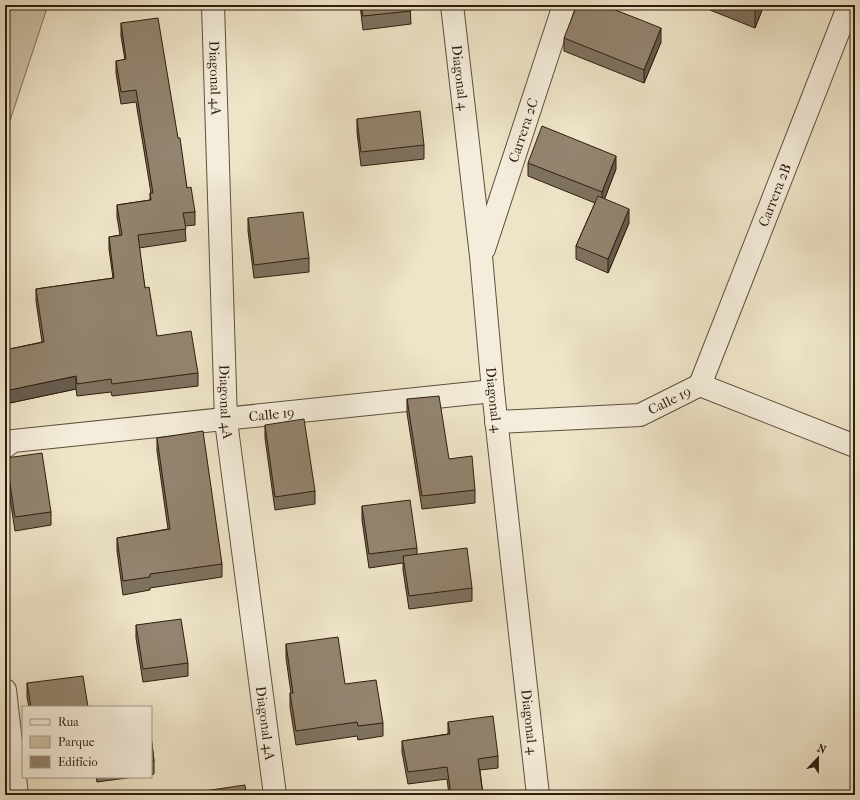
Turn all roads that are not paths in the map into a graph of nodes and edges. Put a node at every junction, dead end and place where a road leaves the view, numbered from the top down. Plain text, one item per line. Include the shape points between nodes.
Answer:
1 (213, 5) edge
2 (452, 5) edge
3 (564, 5) edge
4 (848, 5) edge
5 (481, 256) junction
6 (700, 385) junction
7 (493, 392) junction
8 (226, 420) junction
9 (496, 422) junction
10 (855, 446) edge
11 (5, 447) edge
12 (5, 690) edge
13 (17, 795) edge
14 (275, 795) edge
15 (538, 795) edge

1 - 8 street, Diagonal 4A
2 - 5 street, Diagonal 4
3 - 5 street, Carrera 2C
4 - 6 street, Carrera 2B
5 - 7 street, Diagonal 4
6 - 9 street, Calle 19 via 640,415
6 - 10 street, Calle 19
7 - 8 street, Calle 19
7 - 9 street, Diagonal 4
8 - 11 street, Calle 19 via 13,441
8 - 14 street, Diagonal 4A
9 - 15 street, Diagonal 4
12 - 13 street

